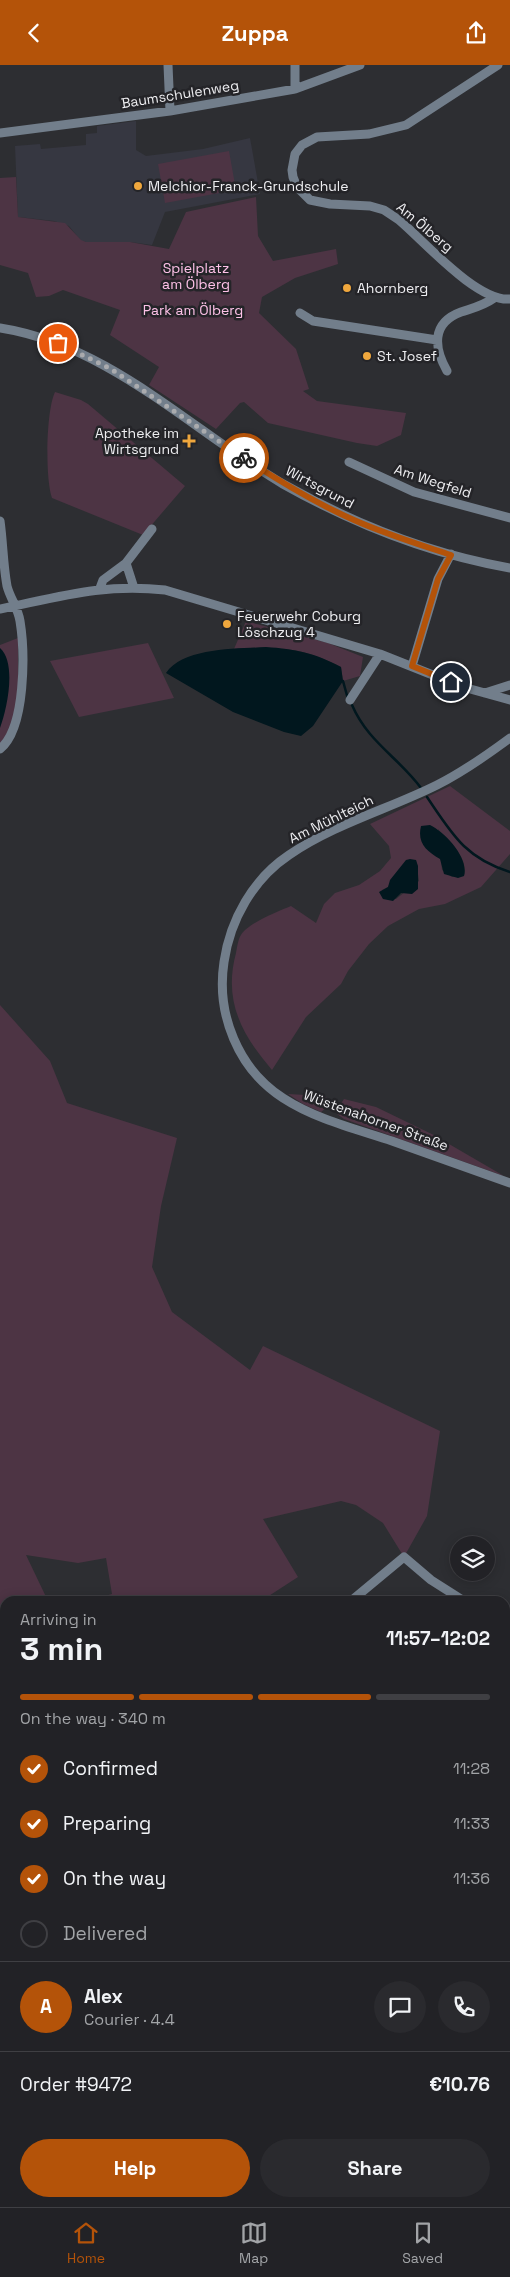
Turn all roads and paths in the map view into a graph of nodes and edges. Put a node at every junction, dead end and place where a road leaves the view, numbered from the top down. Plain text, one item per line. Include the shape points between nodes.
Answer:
1 (168, 65) edge
2 (295, 65) edge
3 (360, 65) edge
4 (498, 65) edge
5 (295, 89) junction
6 (170, 111) junction
7 (0, 133) edge
8 (494, 298) junction
9 (510, 299) edge
10 (300, 313) dead end
11 (0, 328) edge
12 (437, 340) junction
13 (447, 371) dead end
14 (350, 462) dead end
15 (510, 517) edge
16 (0, 521) edge
17 (152, 529) dead end
18 (451, 555) junction
19 (126, 563) junction
20 (510, 567) edge
21 (100, 588) junction
22 (134, 588) junction
23 (16, 605) junction
24 (0, 609) edge
25 (380, 654) junction
26 (412, 666) junction
27 (510, 685) edge
28 (485, 693) junction
29 (350, 700) dead end
30 (510, 700) edge
31 (510, 738) edge
32 (0, 749) edge
33 (231, 1034) joint
34 (510, 1183) edge
35 (357, 1596) edge
36 (456, 1596) edge

1 - 6 street
2 - 5 street
3 - 5 street, Baumschulenweg
4 - 8 street, Am Ölberg via 406,125 370,134 330,135 310,140 295,154 292,170 297,187 310,199 330,204 370,206 392,215 462,277
5 - 6 street, Baumschulenweg
6 - 7 street, Baumschulenweg
8 - 9 street
8 - 12 street via 485,305 449,319
10 - 12 street via 312,321
11 - 18 street, Wirtsgrund via 48,340 82,353 283,483 352,520
12 - 13 street via 439,357
14 - 15 street, Am Wegfeld via 414,492
16 - 23 street via 7,586
17 - 19 street
18 - 20 street, Wirtsgrund
18 - 26 street via 438,579
19 - 21 street via 103,580
19 - 22 street
21 - 22 street
21 - 23 street
22 - 25 street via 176,593
23 - 24 street
23 - 32 street via 21,625 21,696 14,729
25 - 26 street
25 - 29 street
26 - 28 street
27 - 28 street
28 - 30 street
31 - 33 street, Am Mühlteich via 437,785 311,840 265,875 236,919 224,957 222,989
33 - 34 street, Wüstenahorner Straße via 246,1062 258,1076 296,1106
35 - 36 street via 404,1557

